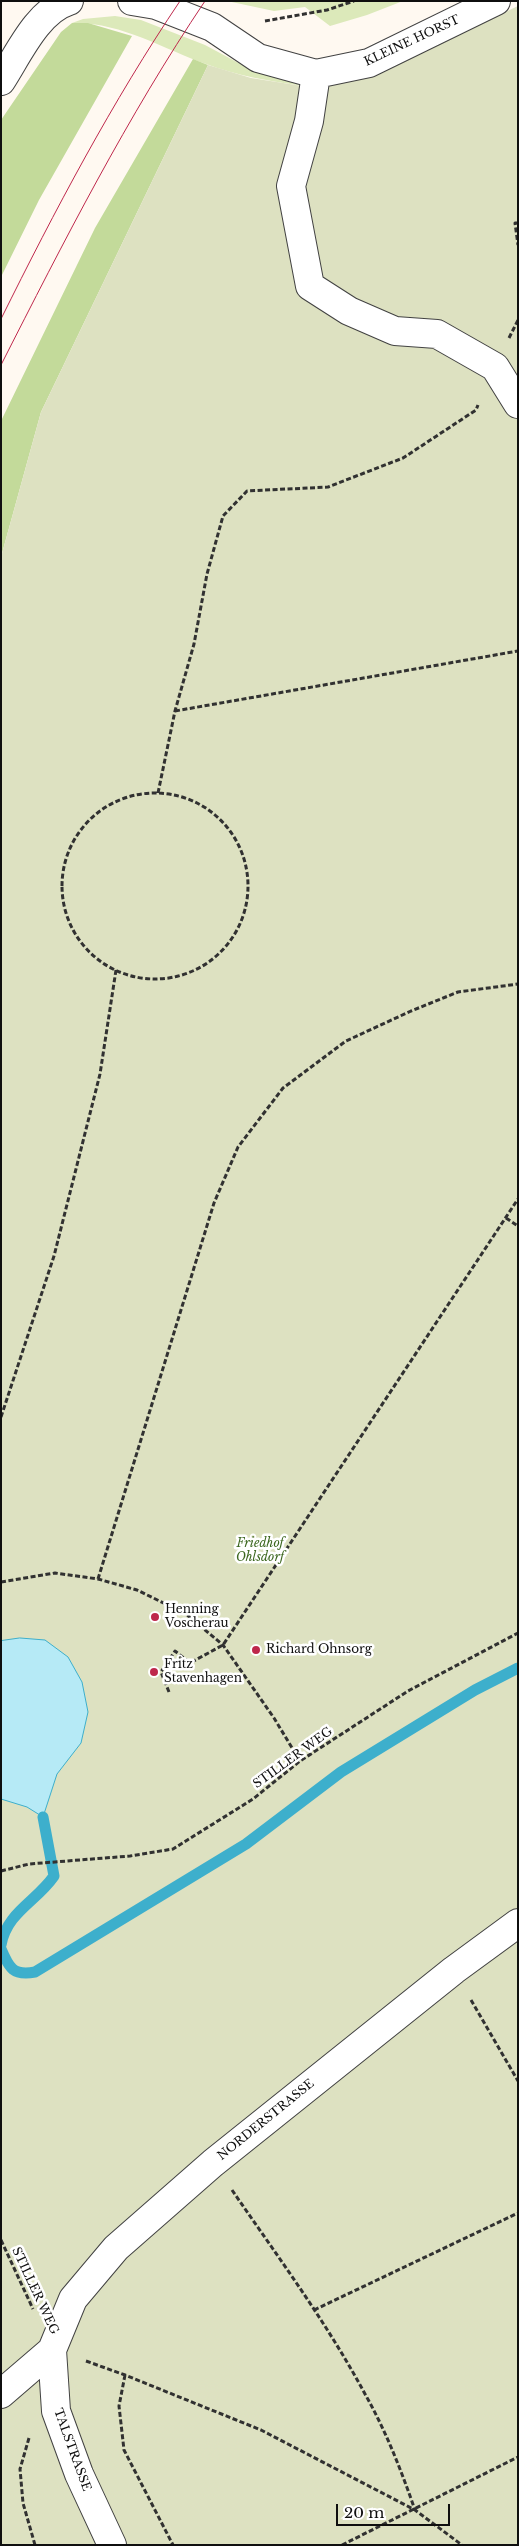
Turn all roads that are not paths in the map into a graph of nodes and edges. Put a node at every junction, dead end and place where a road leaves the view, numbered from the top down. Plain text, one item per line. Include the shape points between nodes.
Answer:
1 (132, 1) edge
2 (496, 1) edge
3 (64, 2) edge
4 (316, 74) junction
5 (1, 81) edge
6 (518, 404) edge
7 (518, 1922) edge
8 (52, 2350) junction
9 (1, 2394) edge
10 (112, 2545) edge

1 - 4 street, KLEINE HORST via 156,6 212,27 258,58
2 - 4 street, KLEINE HORST via 369,63
3 - 5 street via 36,27
4 - 6 street via 309,121 291,186 310,286 349,310 395,331 438,334 495,367
7 - 8 street, NORDERSTRASSE via 213,2162 116,2248 73,2299
8 - 9 street
8 - 10 street, TALSTRASSE via 56,2411 79,2474

